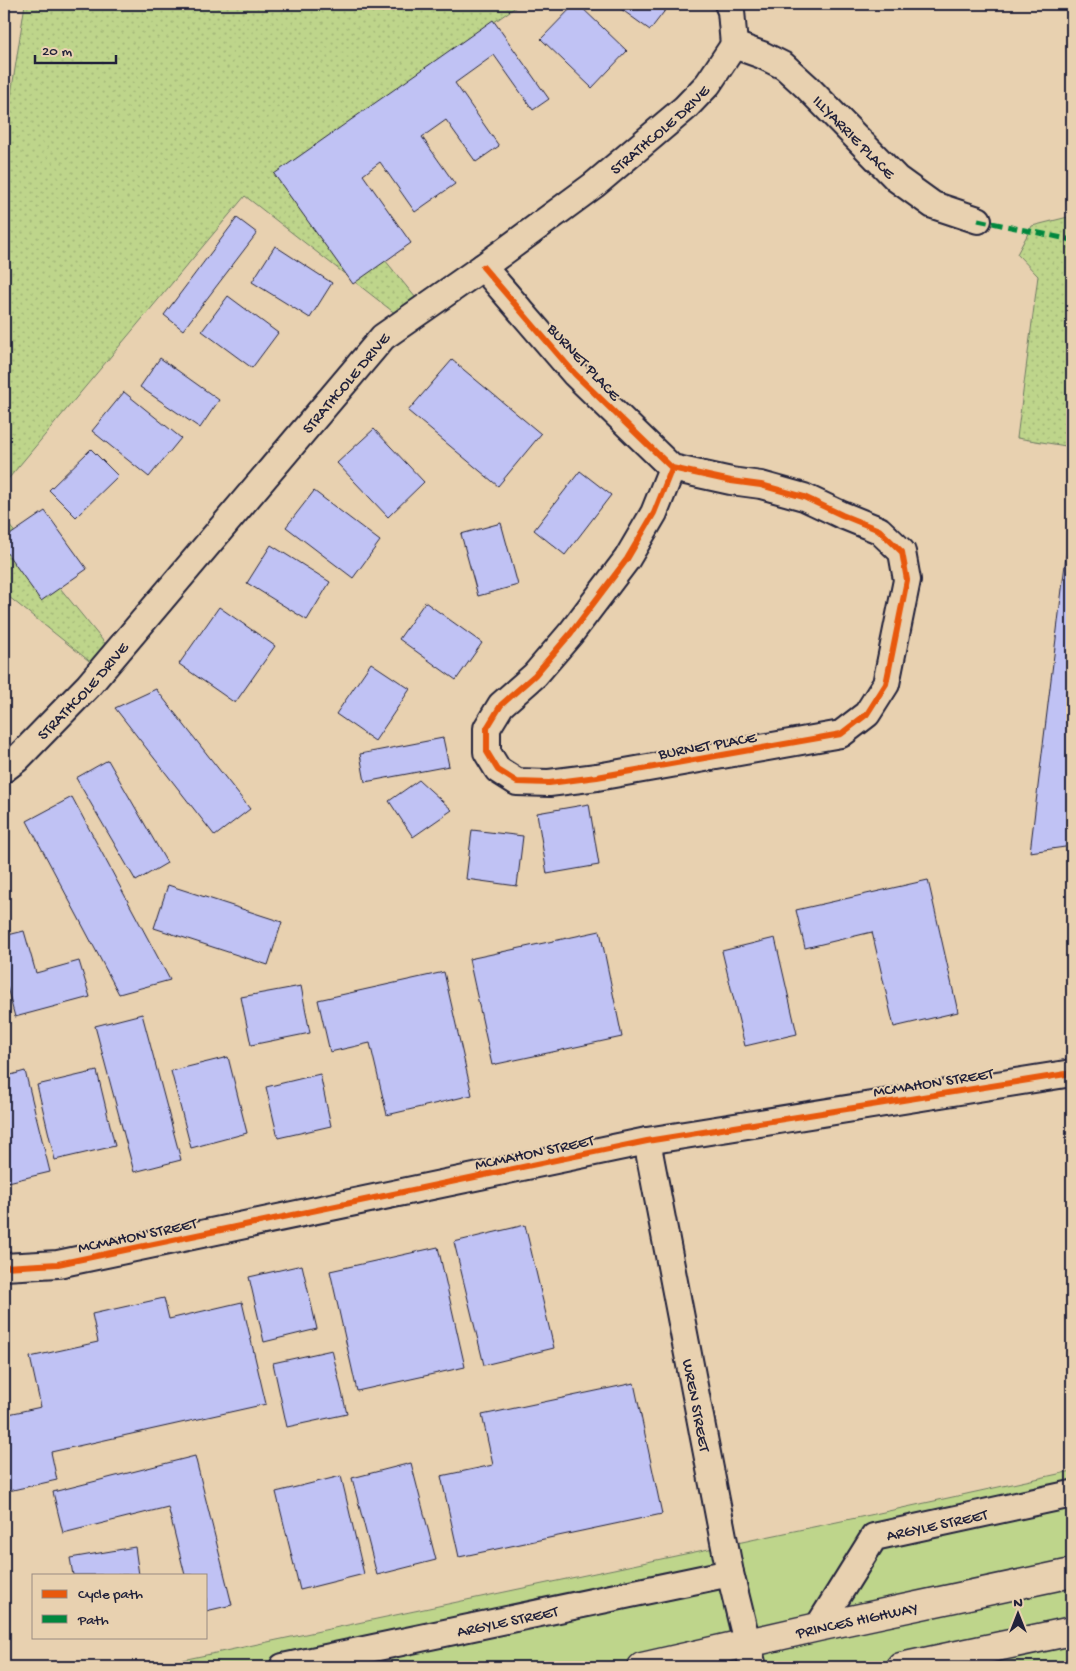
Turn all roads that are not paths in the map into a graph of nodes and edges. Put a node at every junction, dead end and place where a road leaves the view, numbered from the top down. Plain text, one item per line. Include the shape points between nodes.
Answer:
1 (728, 4) edge
2 (734, 46) junction
3 (978, 220) dead end
4 (483, 267) junction
5 (672, 468) junction
6 (4, 769) edge
7 (1072, 1073) edge
8 (647, 1141) junction
9 (4, 1267) edge
10 (1072, 1494) edge
11 (730, 1573) junction
12 (1072, 1573) edge
13 (818, 1627) junction
14 (1072, 1631) edge
15 (750, 1656) edge
16 (283, 1667) edge
17 (642, 1667) edge
18 (901, 1667) edge

1 - 2 street
2 - 3 street, ILLYARRIE PLACE via 784,66 897,179 932,205
2 - 4 street, STRATHCOLE DRIVE via 708,84 684,108 594,186
4 - 5 street, BURNET PLACE via 575,374
4 - 6 street, STRATHCOLE DRIVE via 383,337 89,685
5 - 5 street, BURNET PLACE via 760,485 804,498 879,530 902,552 907,580 886,684 867,714 841,734 597,777 550,783 518,782 498,770 487,752 487,728 501,706 534,675 571,632 627,559 654,513
7 - 8 street, MCMAHON STREET
8 - 9 street, MCMAHON STREET via 58,1264
8 - 11 street, WREN STREET
10 - 13 street, ARGYLE STREET via 874,1538
11 - 15 street, WREN STREET
11 - 16 street, ARGYLE STREET
12 - 13 highway, PRINCES HIGHWAY
13 - 15 highway, PRINCES HIGHWAY
14 - 18 highway
15 - 17 highway, PRINCES HIGHWAY

